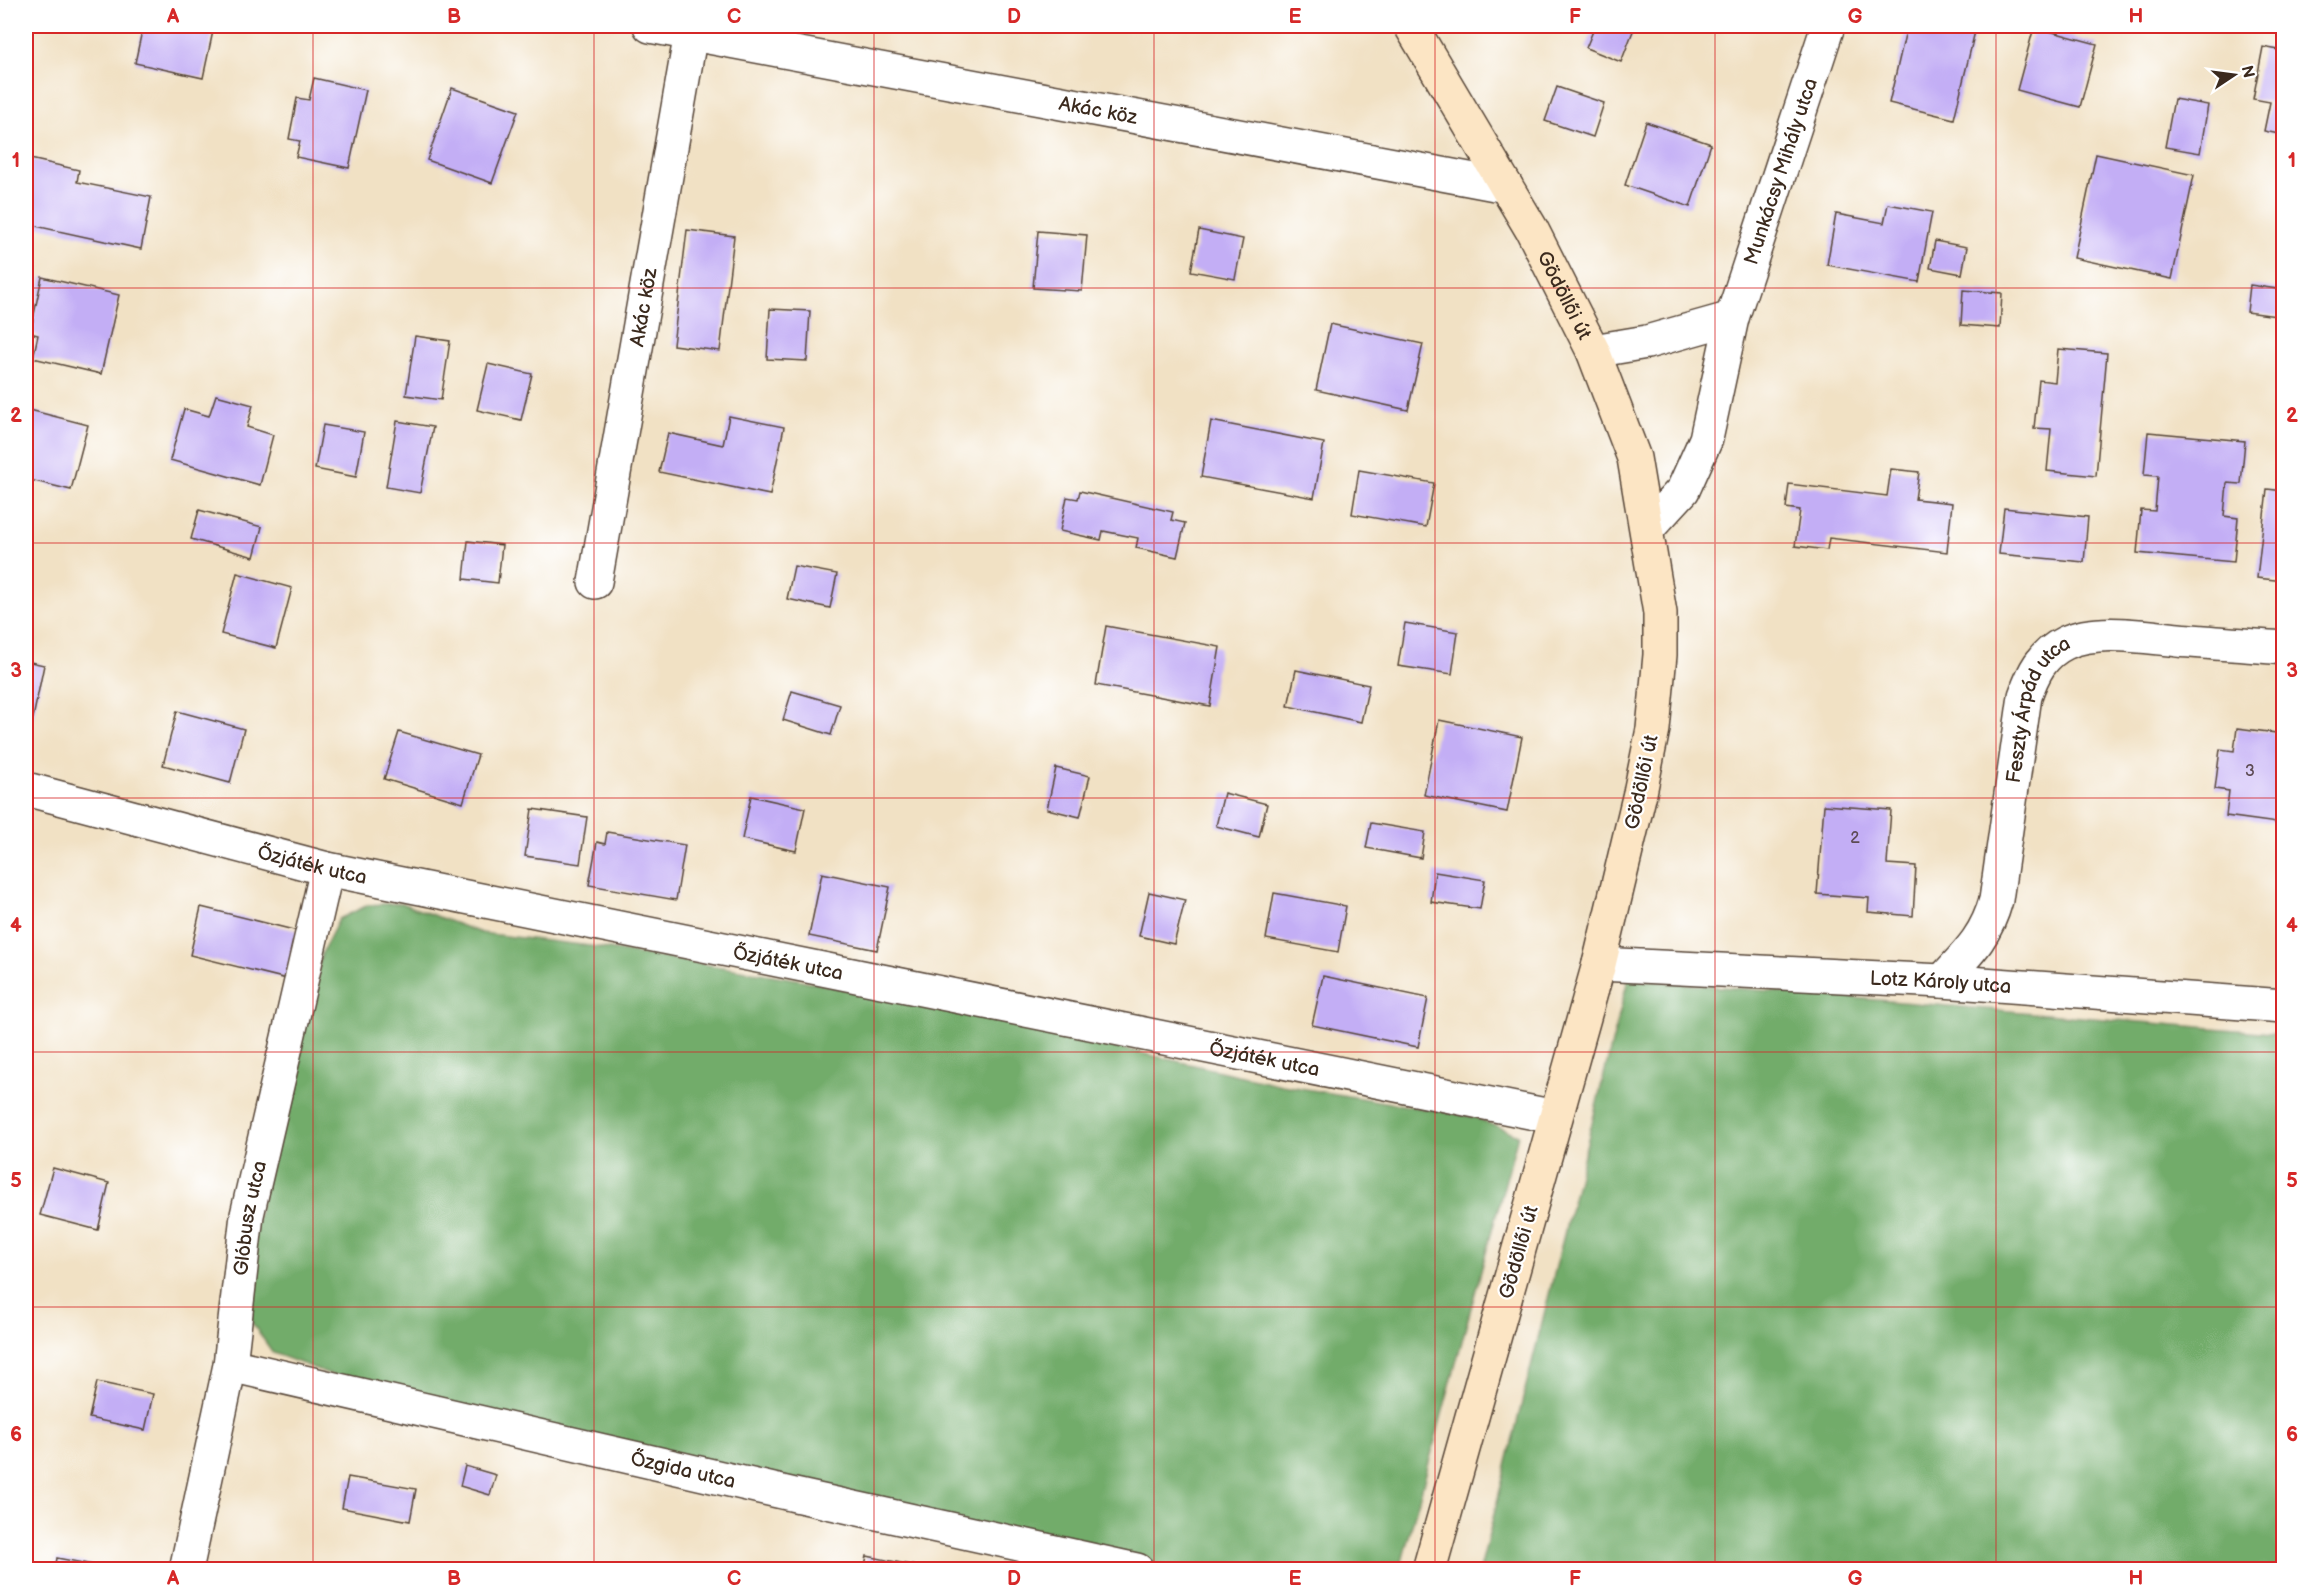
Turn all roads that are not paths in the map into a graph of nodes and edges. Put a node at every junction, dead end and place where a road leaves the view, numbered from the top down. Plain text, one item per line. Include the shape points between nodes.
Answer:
1 (650, 26) edge
2 (1411, 26) edge
3 (1828, 26) edge
4 (691, 33) junction
5 (1506, 186) junction
6 (1732, 318) junction
7 (1593, 351) junction
8 (1648, 528) junction
9 (595, 582) dead end
10 (2283, 648) edge
11 (26, 789) edge
12 (327, 869) junction
13 (1599, 964) junction
14 (1942, 981) junction
15 (2283, 1006) edge
16 (1555, 1117) junction
17 (230, 1365) junction
18 (186, 1569) edge
19 (1137, 1569) edge
20 (1429, 1569) edge

1 - 4 street, Akác köz
2 - 5 main road, Gödöllői út
3 - 6 street, Munkácsy Mihály utca
4 - 5 street, Akác köz
4 - 9 street, Akác köz
5 - 7 main road, Gödöllői út via 1533,230
6 - 7 street via 1647,342
6 - 8 street, Munkácsy Mihály utca via 1706,439 1683,490
7 - 8 main road, Gödöllői út via 1634,458
8 - 13 main road, Gödöllői út via 1660,613 1653,729
10 - 14 street, Feszty Árpád utca via 2095,636 2064,643 2042,660 2032,674 2025,696 1991,917 1984,932
11 - 12 street, Őzjáték utca
12 - 16 street, Őzjáték utca
12 - 17 street, Glóbusz utca via 247,1215
13 - 14 street, Lotz Károly utca
13 - 16 main road, Gödöllői út
14 - 15 street, Lotz Károly utca
16 - 20 main road, Gödöllői út
17 - 18 street, Glóbusz utca
17 - 19 street, Őzgida utca

